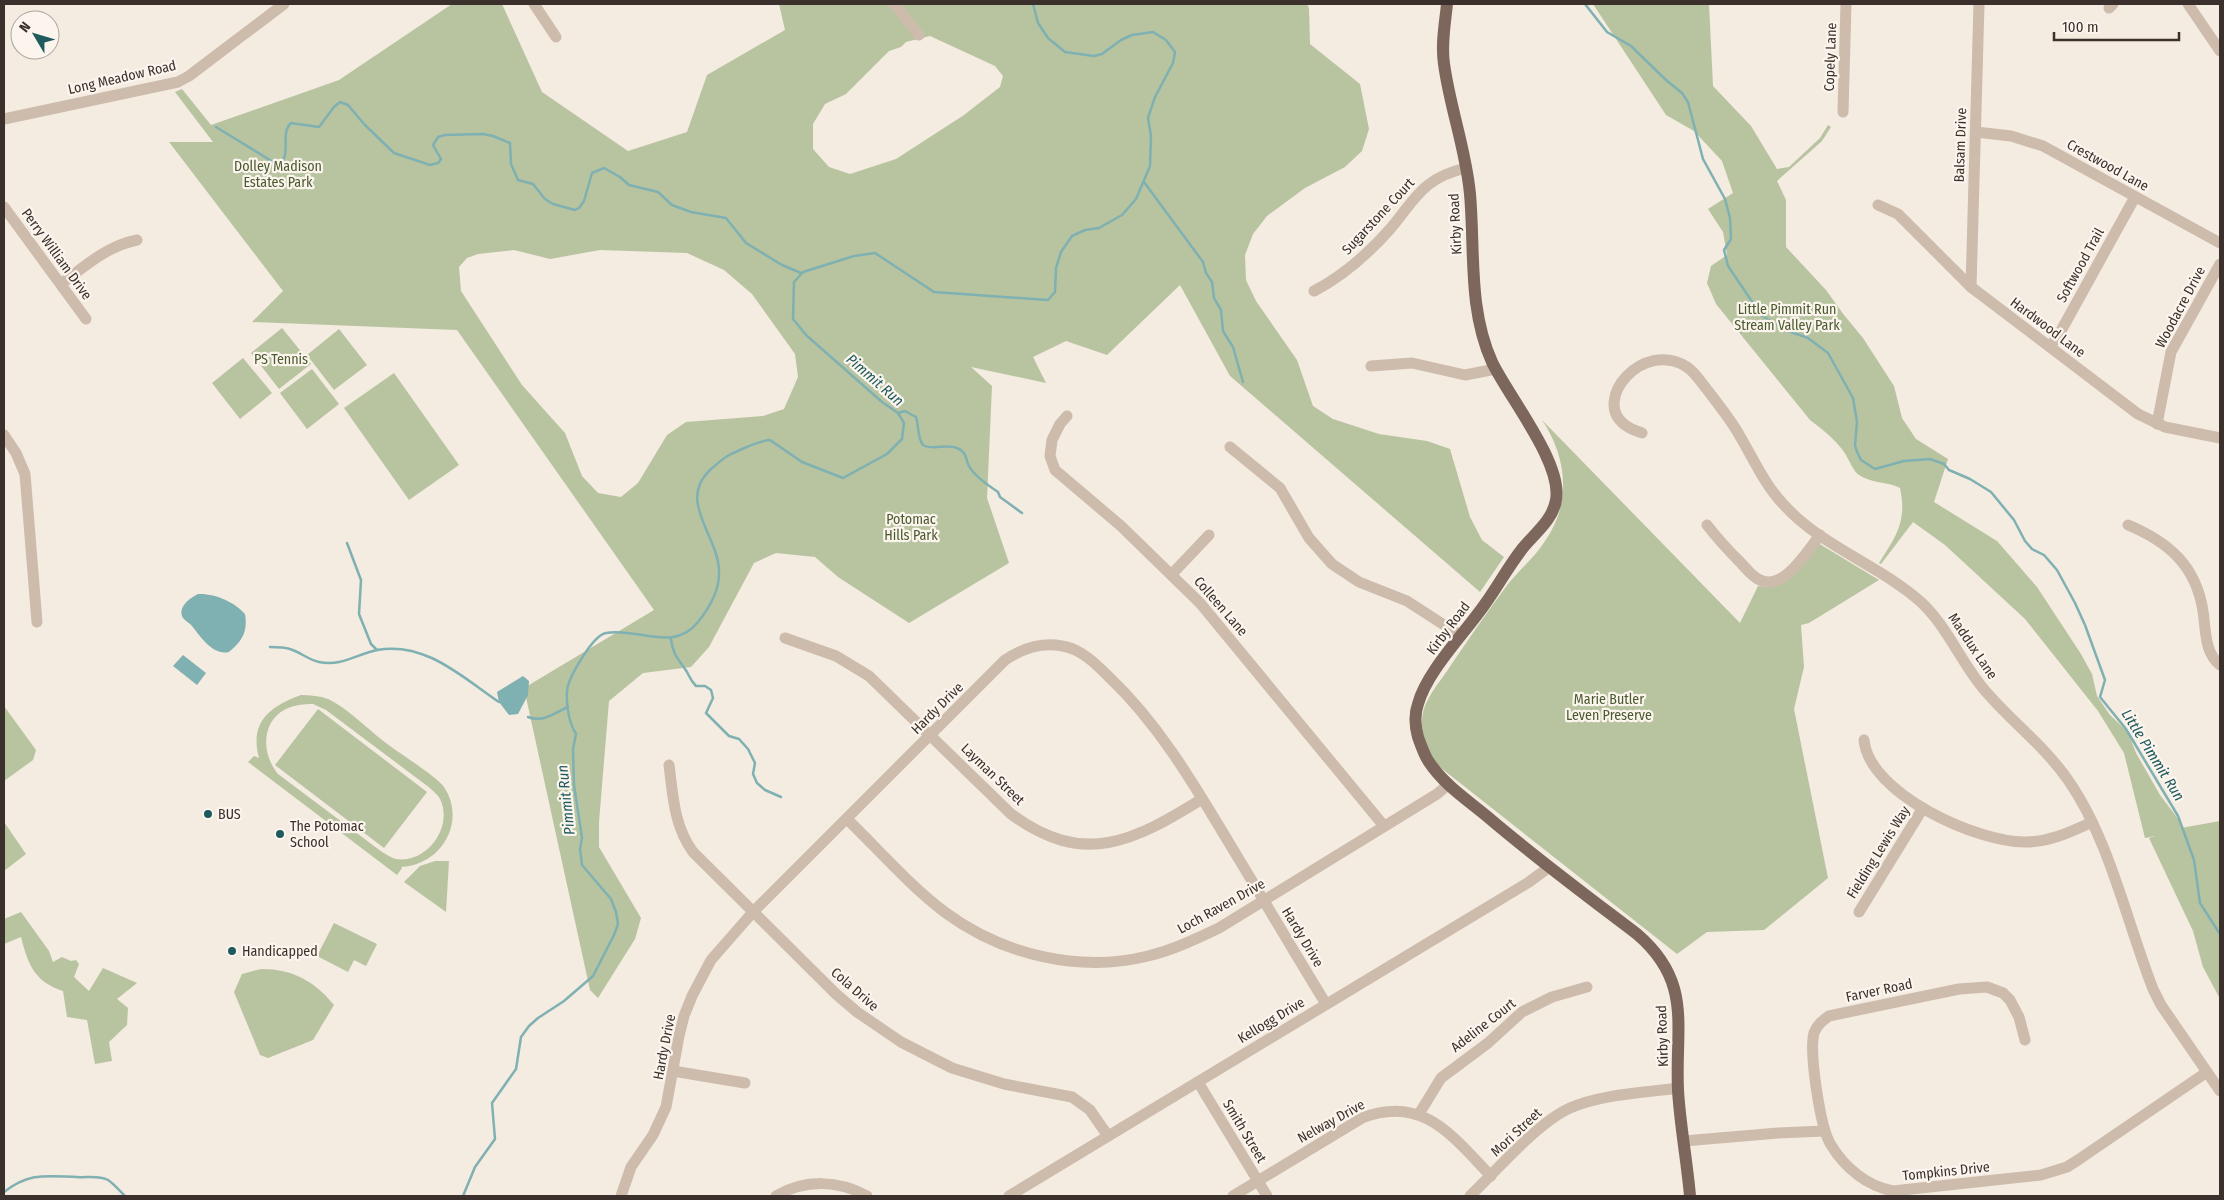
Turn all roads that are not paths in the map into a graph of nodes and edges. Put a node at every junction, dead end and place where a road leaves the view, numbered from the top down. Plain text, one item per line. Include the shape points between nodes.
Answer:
1 (284, 4) edge
2 (534, 4) edge
3 (894, 4) edge
4 (1447, 4) edge
5 (1846, 4) edge
6 (1979, 4) edge
7 (2188, 4) edge
8 (919, 35) dead end
9 (556, 37) dead end
10 (2220, 51) edge
11 (1843, 112) dead end
12 (4, 118) edge
13 (1976, 132) junction
14 (1466, 168) junction
15 (2136, 197) junction
16 (1878, 205) dead end
17 (4, 207) edge
18 (137, 240) dead end
19 (2220, 243) edge
20 (2220, 264) edge
21 (60, 284) junction
22 (1972, 287) junction
23 (1314, 291) dead end
24 (86, 319) dead end
25 (2050, 347) junction
26 (1371, 366) dead end
27 (1496, 370) junction
28 (1068, 416) dead end
29 (2157, 424) junction
30 (1642, 433) dead end
31 (4, 435) edge
32 (2220, 438) edge
33 (1230, 447) dead end
34 (1707, 525) dead end
35 (2128, 525) dead end
36 (1210, 535) dead end
37 (1820, 535) junction
38 (1172, 574) junction
39 (37, 622) dead end
40 (1461, 636) junction
41 (786, 638) dead end
42 (2220, 665) edge
43 (930, 735) junction
44 (1864, 740) dead end
45 (669, 764) dead end
46 (1448, 784) junction
47 (1202, 800) junction
48 (1923, 808) junction
49 (847, 818) junction
50 (2092, 822) junction
51 (1384, 826) junction
52 (1548, 868) junction
53 (1263, 900) junction
54 (753, 912) junction
55 (1859, 912) dead end
56 (1587, 987) dead end
57 (1326, 1004) junction
58 (2026, 1040) dead end
59 (673, 1071) junction
60 (2208, 1072) junction
61 (1198, 1082) junction
62 (745, 1083) dead end
63 (1678, 1088) junction
64 (2220, 1091) edge
65 (1419, 1114) junction
66 (1824, 1131) junction
67 (1108, 1136) junction
68 (1684, 1141) junction
69 (1491, 1176) junction
70 (1258, 1181) junction
71 (620, 1196) edge
72 (776, 1196) edge
73 (867, 1196) edge
74 (1009, 1196) edge
75 (1233, 1196) edge
76 (1267, 1196) edge
77 (1470, 1196) edge
78 (1690, 1196) edge

1 - 12 street, Long Meadow Road via 178,82
2 - 9 street
3 - 8 street
4 - 14 main road, Kirby Road via 1444,63
5 - 11 street, Copely Lane
6 - 13 street, Balsam Drive
7 - 10 street
13 - 15 street, Crestwood Lane via 2032,142
13 - 22 street, Balsam Drive
14 - 23 street, Sugarstone Court via 1429,184 1356,262
14 - 27 main road, Kirby Road via 1476,313
15 - 19 street, Crestwood Lane
15 - 25 street, Softwood Trail
16 - 22 street, Hardwood Lane via 1902,217
17 - 21 street, Perry William Drive
18 - 21 street via 104,252
20 - 29 street, Woodacre Drive via 2172,352
21 - 24 street, Perry William Drive
22 - 25 street, Hardwood Lane
25 - 29 street, Hardwood Lane via 2131,409
26 - 27 street via 1412,363 1465,375
27 - 40 main road, Kirby Road via 1539,443 1556,480 1556,501 1549,518 1512,562
28 - 38 street, Colleen Lane via 1052,440 1050,456 1055,470
29 - 32 street, Hardwood Lane
30 - 37 street, Maddux Lane via 1624,425 1618,417 1616,397 1625,377 1633,369 1654,360 1678,362 1688,367 1726,413 1773,493
31 - 39 street via 25,474
33 - 40 street via 1280,488 1309,538 1332,564 1358,582 1408,601
34 - 37 street via 1750,572 1766,582 1778,579 1798,565
35 - 42 street via 2167,546 2187,568 2200,597 2210,654
36 - 38 street
37 - 50 street, Maddux Lane via 1893,580 1929,610 1948,633 1980,685 2056,763
38 - 51 street, Colleen Lane via 1213,618
40 - 46 main road, Kirby Road via 1431,677 1416,714 1423,750 1429,763
41 - 43 street, Layman Street via 836,656 862,671 885,689
43 - 47 street, Layman Street via 1011,814 1038,832 1070,842 1103,844 1136,837
43 - 47 street, Hardy Drive via 1005,660 1037,645 1062,646 1084,654 1133,701 1170,748
43 - 49 street, Hardy Drive
44 - 48 street, Fielding Lewis Way via 1871,762 1898,790
45 - 54 street, Cola Drive via 676,820 685,841
46 - 51 street, Loch Raven Drive
46 - 52 main road, Kirby Road
47 - 53 street, Hardy Drive
48 - 50 street, Fielding Lewis Way via 1980,834 2025,842 2054,838
48 - 55 street, Fielding Lewis Way
49 - 53 street, Loch Raven Drive via 946,913 986,937 1015,949 1052,958 1100,962 1148,956 1193,941
49 - 54 street, Hardy Drive
50 - 60 street, Maddux Lane via 2153,989
51 - 53 street, Loch Raven Drive
52 - 57 street, Kellogg Drive
52 - 63 main road, Kirby Road via 1637,934 1666,967 1679,1014
53 - 57 street, Hardy Drive
54 - 59 street, Hardy Drive via 723,945 701,978 684,1016
54 - 67 street, Cola Drive via 836,994 871,1023 901,1042 943,1064 978,1077 1072,1098 1090,1110
56 - 65 street, Adeline Court via 1552,997 1522,1012 1488,1043 1441,1078
57 - 61 street, Kellogg Drive
58 - 66 street, Farver Road via 2010,1000 1996,989 1987,987 1959,989 1829,1016 1818,1025 1813,1038
59 - 62 street
59 - 71 street, Hardy Drive via 660,1122 631,1167
60 - 64 street, Maddux Lane
60 - 66 street, Tompkins Drive via 2078,1160 2041,1176 1906,1191 1881,1189 1850,1168 1834,1150
61 - 67 street, Kellogg Drive
61 - 70 street, Smith Street
63 - 68 main road, Kirby Road
63 - 69 street, Mori Street via 1594,1100 1569,1108 1543,1125
65 - 69 street, Nelway Drive via 1447,1131
65 - 70 street, Nelway Drive via 1385,1111 1362,1118
66 - 68 street
67 - 74 street, Kellogg Drive
68 - 78 main road, Kirby Road
69 - 77 street, Mori Street
70 - 75 street, Nelway Drive
70 - 76 street, Smith Street
72 - 73 street via 794,1188 820,1183 846,1186

